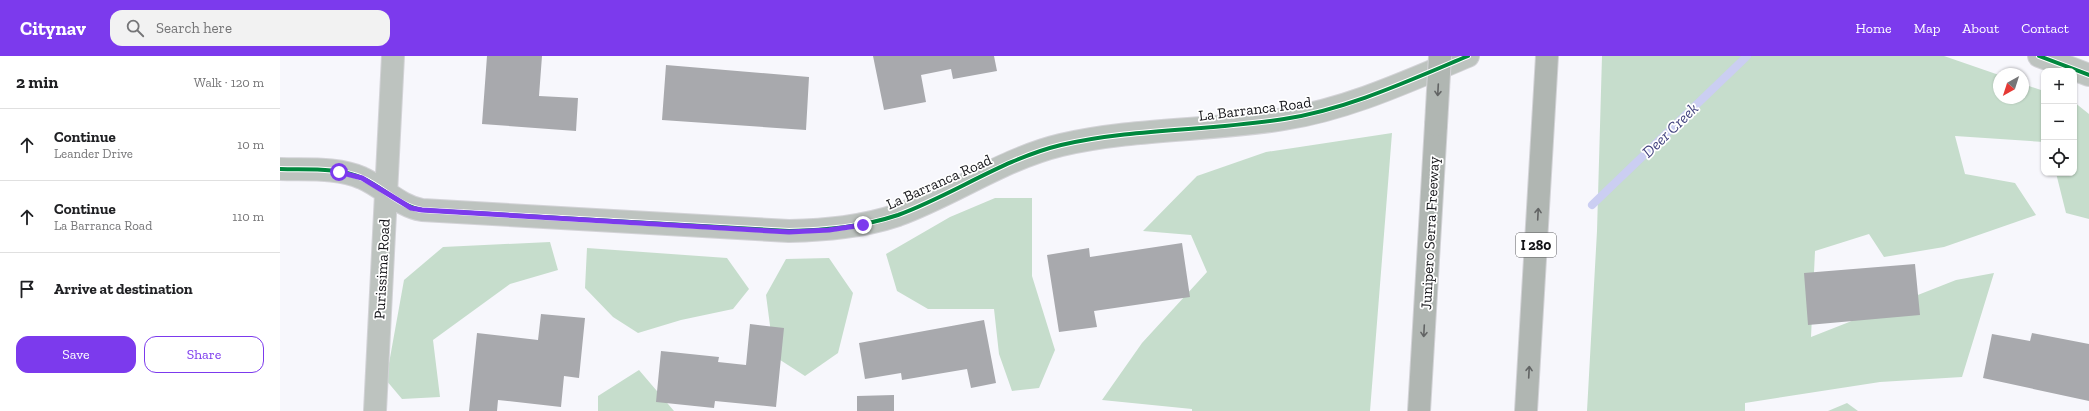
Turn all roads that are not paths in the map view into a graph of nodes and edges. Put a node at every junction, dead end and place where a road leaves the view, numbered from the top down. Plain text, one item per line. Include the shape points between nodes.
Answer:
1 (393, 56) edge
2 (1440, 56) edge
3 (1468, 56) edge
4 (1547, 56) edge
5 (2039, 56) edge
6 (2089, 75) edge
7 (280, 169) edge
8 (386, 193) junction
9 (375, 411) edge
10 (1419, 411) edge
11 (1526, 411) edge

1 - 8 street, Purissima Road
2 -> 10 highway, Junipero Serra Freeway, bridge
3 - 8 street, La Barranca Road via 1357,101 1320,112 1283,120 1103,138 1061,145 1026,156 898,215 863,225 829,230 789,232 422,210 411,208
11 -> 4 highway, I 280
5 - 6 street
7 - 8 street, La Barranca Road via 339,172 362,178
8 - 9 street, Purissima Road

